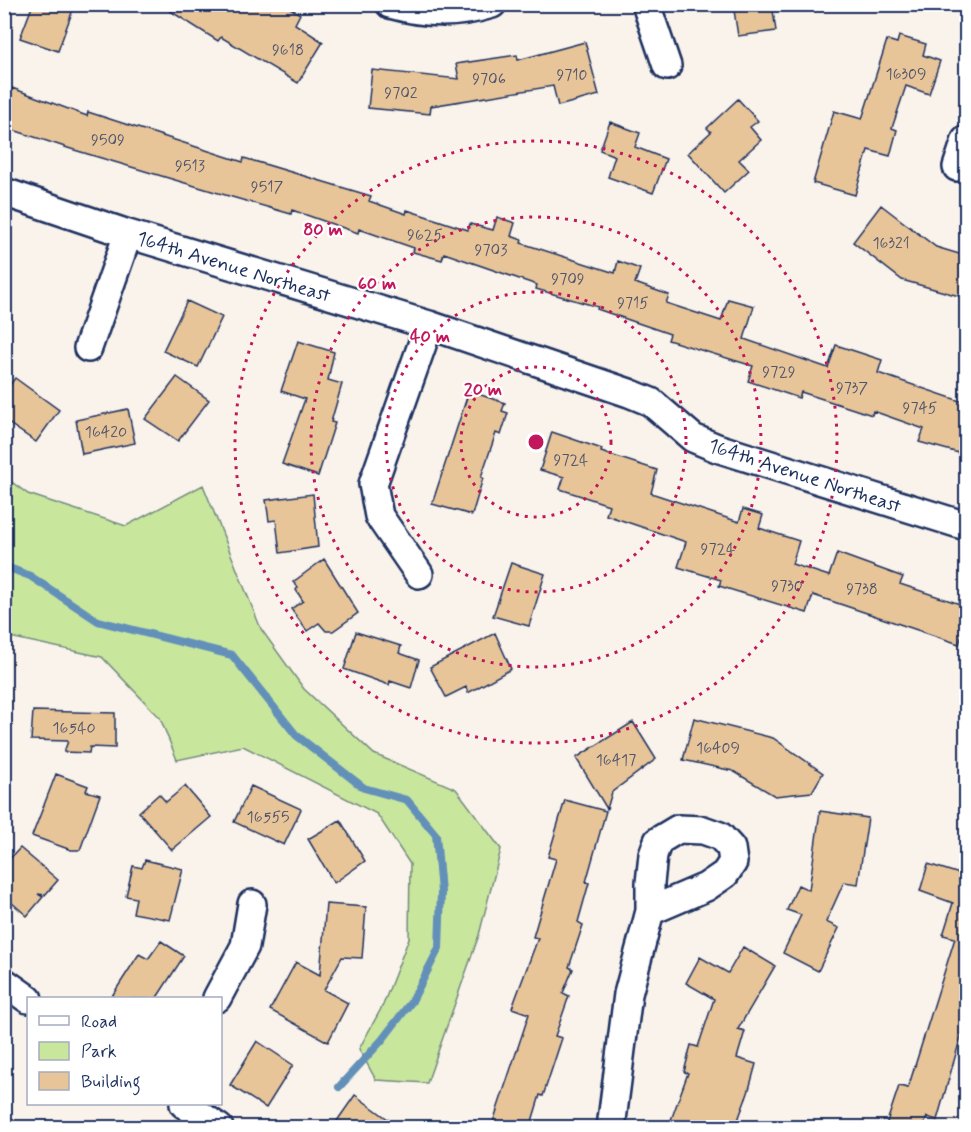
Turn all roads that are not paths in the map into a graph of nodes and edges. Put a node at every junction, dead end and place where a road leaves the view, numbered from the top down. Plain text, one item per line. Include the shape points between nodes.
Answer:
1 (390, 4) edge
2 (492, 4) edge
3 (646, 4) edge
4 (667, 66) dead end
5 (966, 140) edge
6 (957, 167) dead end
7 (4, 192) edge
8 (128, 234) junction
9 (429, 325) junction
10 (88, 348) dead end
11 (966, 526) edge
12 (419, 574) dead end
13 (252, 904) dead end
14 (650, 911) dead end
15 (4, 982) edge
16 (218, 997) edge
17 (27, 998) edge
18 (185, 1105) edge
19 (219, 1128) edge
20 (611, 1128) edge

1 - 2 street via 416,11 468,11
3 - 4 street
5 - 6 street
7 - 8 street, 164th Avenue Northeast
8 - 9 street, 164th Avenue Northeast
8 - 10 street
9 - 11 street, 164th Avenue Northeast via 651,402 693,438 717,448
9 - 12 street via 373,484 379,516
13 - 16 street via 245,946
14 - 20 street via 628,994
15 - 17 street
18 - 19 street

